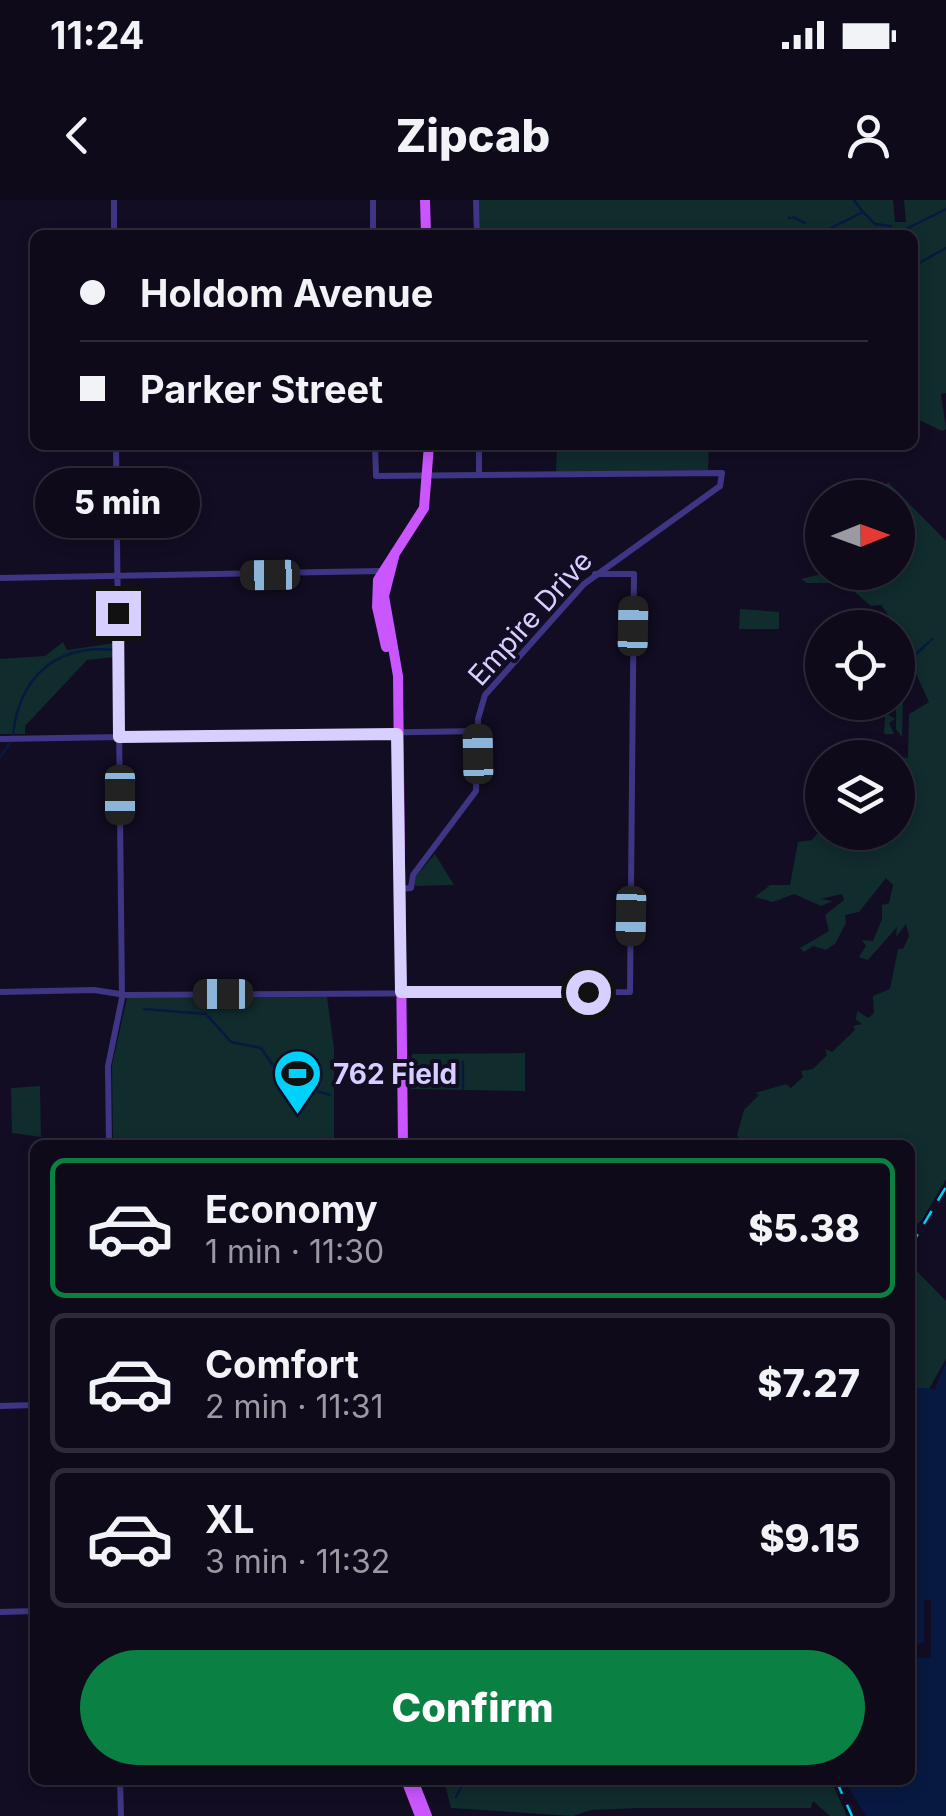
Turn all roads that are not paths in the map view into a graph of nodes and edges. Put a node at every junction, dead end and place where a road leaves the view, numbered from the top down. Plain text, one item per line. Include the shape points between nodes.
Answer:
1 (114, 200) edge
2 (373, 200) edge
3 (426, 200) edge
4 (476, 200) edge
5 (114, 230) edge
6 (373, 230) edge
7 (426, 230) edge
8 (476, 230) edge
9 (116, 450) edge
10 (375, 450) edge
11 (428, 450) edge
12 (479, 450) edge
13 (429, 475) junction
14 (479, 475) junction
15 (396, 553) junction
16 (596, 574) junction
17 (376, 575) junction
18 (118, 576) junction
19 (0, 578) edge
20 (396, 682) junction
21 (478, 731) junction
22 (397, 734) junction
23 (119, 737) junction
24 (0, 738) edge
25 (407, 885) junction
26 (0, 992) edge
27 (401, 992) junction
28 (122, 995) junction
29 (109, 1140) edge
30 (403, 1140) edge
31 (0, 1406) edge
32 (30, 1406) edge
33 (30, 1611) edge
34 (0, 1612) edge
35 (120, 1785) edge
36 (410, 1785) edge
37 (411, 1785) edge
38 (411, 1799) junction
39 (121, 1816) edge
40 (412, 1816) edge
41 (424, 1816) edge

1 - 5 street
2 - 6 street
3 - 7 main road
4 - 8 street
9 - 18 street
10 - 13 street via 376,476
11 - 13 main road
12 - 14 street
13 - 14 street
13 - 15 main road via 422,515
14 - 16 street, Empire Drive via 722,473 720,486
15 - 17 main road
15 - 20 main road via 384,596
16 - 21 street, Empire Drive via 486,695
16 - 27 street via 634,574 630,992
17 - 18 street
17 - 20 main road
18 - 19 street
18 - 23 street
20 - 22 main road
21 - 22 street
21 - 25 street, Empire Drive via 472,802
22 - 23 street
22 - 25 main road via 398,875
23 - 24 street
23 - 28 street
25 - 27 main road
26 - 28 street
27 - 28 street
27 - 30 main road
28 - 29 street via 108,1066
31 - 32 street
33 - 34 street
35 - 39 street
36 - 38 main road
37 - 41 main road
38 - 40 main road
38 - 41 main road

